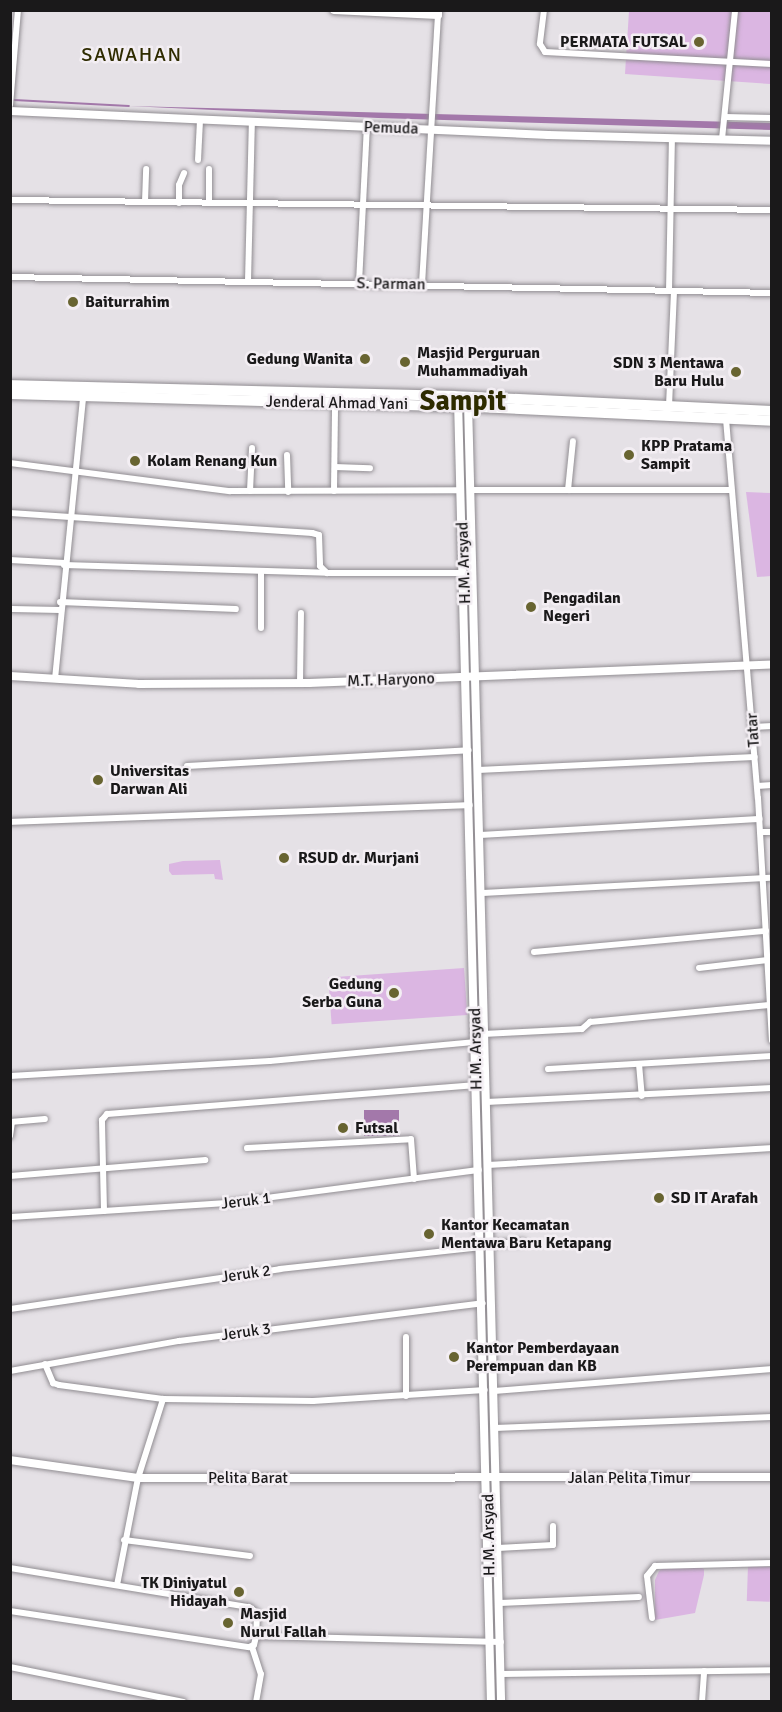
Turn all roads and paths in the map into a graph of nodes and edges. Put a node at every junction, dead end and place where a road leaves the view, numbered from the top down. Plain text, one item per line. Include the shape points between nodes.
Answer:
1 (18, 10) edge
2 (334, 10) edge
3 (544, 10) edge
4 (735, 10) edge
5 (438, 13) edge
6 (729, 63) junction
7 (771, 64) edge
8 (10, 105) edge
9 (10, 111) edge
10 (771, 118) edge
11 (724, 119) junction
12 (200, 120) junction
13 (252, 122) junction
14 (431, 125) junction
15 (367, 127) junction
16 (723, 135) junction
17 (672, 138) junction
18 (771, 141) edge
19 (198, 160) dead end
20 (146, 169) dead end
21 (210, 169) dead end
22 (184, 174) dead end
23 (10, 200) edge
24 (145, 202) junction
25 (179, 202) junction
26 (208, 203) junction
27 (248, 204) junction
28 (363, 205) junction
29 (426, 206) junction
30 (672, 209) junction
31 (771, 210) edge
32 (10, 277) edge
33 (248, 281) junction
34 (359, 283) junction
35 (422, 284) junction
36 (672, 291) junction
37 (771, 293) edge
38 (10, 385) edge
39 (10, 394) edge
40 (166, 394) junction
41 (83, 396) junction
42 (322, 398) junction
43 (463, 402) junction
44 (335, 403) junction
45 (669, 406) junction
46 (771, 411) edge
47 (726, 419) junction
48 (771, 421) edge
49 (573, 441) dead end
50 (252, 448) dead end
51 (287, 455) dead end
52 (10, 463) edge
53 (335, 467) junction
54 (370, 468) dead end
55 (76, 470) junction
56 (461, 490) junction
57 (471, 490) junction
58 (568, 490) junction
59 (730, 490) junction
60 (250, 491) junction
61 (334, 491) junction
62 (288, 492) junction
63 (10, 513) edge
64 (69, 519) junction
65 (468, 555) junction
66 (10, 560) edge
67 (65, 564) junction
68 (261, 573) junction
69 (327, 573) junction
70 (464, 573) junction
71 (60, 602) junction
72 (12, 609) dead end
73 (236, 609) dead end
74 (60, 610) junction
75 (301, 613) dead end
76 (261, 628) dead end
77 (771, 664) edge
78 (748, 666) junction
79 (10, 676) edge
80 (472, 678) junction
81 (55, 679) junction
82 (300, 682) junction
83 (771, 726) edge
84 (753, 727) junction
85 (469, 750) junction
86 (755, 757) junction
87 (187, 766) dead end
88 (478, 770) junction
89 (771, 785) edge
90 (757, 786) junction
91 (471, 805) junction
92 (760, 819) junction
93 (10, 822) edge
94 (760, 832) junction
95 (771, 832) edge
96 (479, 835) junction
97 (771, 878) edge
98 (762, 879) junction
99 (481, 893) junction
100 (766, 931) junction
101 (769, 940) edge
102 (534, 952) dead end
103 (768, 960) junction
104 (699, 968) dead end
105 (770, 984) edge
106 (770, 1005) junction
107 (771, 1018) edge
108 (483, 1034) junction
109 (771, 1039) edge
110 (476, 1042) junction
111 (771, 1056) edge
112 (639, 1064) junction
113 (548, 1069) dead end
114 (10, 1076) edge
115 (477, 1085) junction
116 (771, 1088) edge
117 (642, 1096) junction
118 (486, 1102) junction
119 (45, 1119) dead end
120 (11, 1122) edge
121 (10, 1136) edge
122 (247, 1148) dead end
123 (771, 1148) edge
124 (205, 1160) dead end
125 (488, 1165) junction
126 (479, 1170) junction
127 (103, 1171) junction
128 (10, 1176) edge
129 (414, 1179) junction
130 (104, 1211) junction
131 (10, 1217) edge
132 (523, 1242) dead end
133 (485, 1246) junction
134 (483, 1302) junction
135 (10, 1309) edge
136 (406, 1337) dead end
137 (45, 1365) junction
138 (771, 1369) edge
139 (10, 1371) edge
140 (490, 1391) junction
141 (406, 1396) junction
142 (163, 1399) junction
143 (771, 1417) edge
144 (495, 1428) junction
145 (10, 1460) edge
146 (771, 1477) edge
147 (138, 1478) junction
148 (492, 1478) junction
149 (553, 1526) dead end
150 (124, 1540) junction
151 (498, 1548) junction
152 (250, 1556) dead end
153 (771, 1563) edge
154 (10, 1568) edge
155 (117, 1585) junction
156 (639, 1597) dead end
157 (500, 1603) junction
158 (10, 1611) edge
159 (652, 1618) dead end
160 (256, 1636) junction
161 (501, 1642) junction
162 (491, 1643) junction
163 (252, 1647) junction
164 (10, 1667) edge
165 (771, 1670) edge
166 (704, 1671) junction
167 (501, 1674) junction
168 (183, 1701) edge
169 (256, 1701) edge
170 (491, 1701) edge
171 (501, 1701) edge
172 (702, 1701) edge

1 - 8 street
2 - 5 street
3 - 6 street via 540,45 545,52
4 - 6 street
5 - 14 street
6 - 7 street
6 - 11 street
9 - 12 street, Pemuda
10 - 11 street
11 - 16 street
12 - 13 street, Pemuda
12 - 19 street
13 - 15 street, Pemuda
13 - 27 street
14 - 15 street, Pemuda
14 - 17 street, Pemuda
14 - 29 street
15 - 28 street
16 - 17 street, Pemuda
16 - 18 street, Pemuda
17 - 30 street
20 - 24 street
21 - 26 street
22 - 25 street via 178,185
23 - 24 street
24 - 25 street
25 - 26 street
26 - 27 street
27 - 28 street
27 - 33 street
28 - 29 street
28 - 34 street
29 - 30 street
29 - 35 street
30 - 31 street
30 - 36 street
32 - 33 street, S. Parman
33 - 34 street, S. Parman
34 - 35 street, S. Parman
35 - 36 street, S. Parman
36 - 37 street, S. Parman
36 - 45 street
38 - 40 highway, Jenderal Ahmad Yani
39 - 41 highway, Jenderal Ahmad Yani
40 - 41 highway, Jenderal Ahmad Yani
40 - 42 highway, Jenderal Ahmad Yani
41 - 55 street
42 - 43 highway, Jenderal Ahmad Yani
42 - 44 highway, Jenderal Ahmad Yani
43 - 44 highway, Jenderal Ahmad Yani
43 - 45 highway, Jenderal Ahmad Yani
43 - 47 highway, Jenderal Ahmad Yani
43 - 56 street, H.M. Arsyad
43 - 57 street, H.M. Arsyad
44 - 53 street
45 - 46 highway, Jenderal Ahmad Yani
47 - 48 highway, Jenderal Ahmad Yani
47 - 59 street, Tatar
49 - 58 street
50 - 60 street
51 - 62 street
52 - 55 street
53 - 54 street
53 - 61 street
55 - 60 street
55 - 64 street
56 - 61 street
56 - 65 street, H.M. Arsyad
57 - 58 street
57 - 65 street, H.M. Arsyad
58 - 59 street
59 - 78 street, Tatar
60 - 62 street
61 - 62 street
63 - 64 street
64 - 67 street
64 - 69 street via 317,533 320,566
65 - 70 street, H.M. Arsyad
65 - 80 street, H.M. Arsyad
66 - 67 street
67 - 68 street
67 - 71 street
68 - 69 street
68 - 76 street
69 - 70 street
70 - 80 street, H.M. Arsyad
71 - 73 street
71 - 74 street
72 - 74 street
74 - 81 street
75 - 82 street
77 - 78 street, M.T. Haryono
78 - 80 street, M.T. Haryono
78 - 84 street, Tatar
79 - 81 street, M.T. Haryono
80 - 82 street, M.T. Haryono
80 - 85 street, H.M. Arsyad
80 - 88 street, H.M. Arsyad
81 - 82 street, M.T. Haryono via 139,684
83 - 84 street
84 - 86 street, Tatar
85 - 87 street
85 - 91 street, H.M. Arsyad
86 - 88 street
86 - 90 street, Tatar
88 - 96 street, H.M. Arsyad
89 - 90 street
90 - 92 street, Tatar
91 - 93 street
91 - 110 street, H.M. Arsyad
92 - 94 street, Tatar
92 - 96 street
94 - 95 street
94 - 98 street, Tatar
96 - 99 street, H.M. Arsyad
97 - 98 street
98 - 99 street
98 - 100 street, Tatar
99 - 108 street, H.M. Arsyad
100 - 101 street, Tatar
100 - 102 street
101 - 103 street, Tatar
103 - 104 street
103 - 105 street, Tatar
105 - 106 street, Tatar
106 - 107 street, Tatar
106 - 108 street via 590,1022 582,1029
107 - 109 street, Tatar
108 - 118 street, H.M. Arsyad
110 - 114 street via 231,1064
110 - 115 street, H.M. Arsyad
111 - 112 street
112 - 113 street
112 - 117 street
115 - 126 street, H.M. Arsyad
115 - 127 street via 106,1114 102,1120
116 - 117 street
117 - 118 street
118 - 125 street, H.M. Arsyad
119 - 120 street
120 - 121 street
122 - 129 street via 411,1139
123 - 125 street
124 - 127 street
125 - 133 street, H.M. Arsyad
126 - 129 street, Jeruk 1
126 - 133 street, H.M. Arsyad
127 - 128 street
127 - 130 street
129 - 130 street, Jeruk 1 via 228,1203
130 - 131 street, Jeruk 1
132 - 133 street, Jeruk 2
133 - 134 street, H.M. Arsyad
133 - 135 street, Jeruk 2 via 280,1269
133 - 140 street, H.M. Arsyad
134 - 137 street, Jeruk 3 via 190,1340
134 - 140 street, H.M. Arsyad
136 - 141 street
137 - 139 street, Jeruk 3
137 - 142 street via 53,1383 58,1385
138 - 140 street
140 - 141 street
140 - 144 street, H.M. Arsyad
140 - 148 street, H.M. Arsyad
141 - 142 street via 273,1402
142 - 147 street
143 - 144 street
144 - 148 street, H.M. Arsyad
145 - 147 street, Pelita Barat
146 - 148 street, Jalan Pelita Timur
147 - 148 street, Pelita Barat
147 - 150 street
148 - 151 street, H.M. Arsyad
148 - 162 street, H.M. Arsyad
149 - 151 street via 553,1545
150 - 152 street
150 - 155 street
151 - 157 street, H.M. Arsyad
153 - 159 street via 655,1566 647,1576
154 - 155 street
155 - 160 street via 254,1609
156 - 157 street
157 - 161 street, H.M. Arsyad
158 - 163 street
160 - 162 street
160 - 163 street
161 - 162 street
161 - 167 street, H.M. Arsyad
162 - 170 street, H.M. Arsyad
163 - 169 street via 261,1674
164 - 168 street
165 - 166 street
166 - 167 street
166 - 172 street
167 - 171 street, H.M. Arsyad

